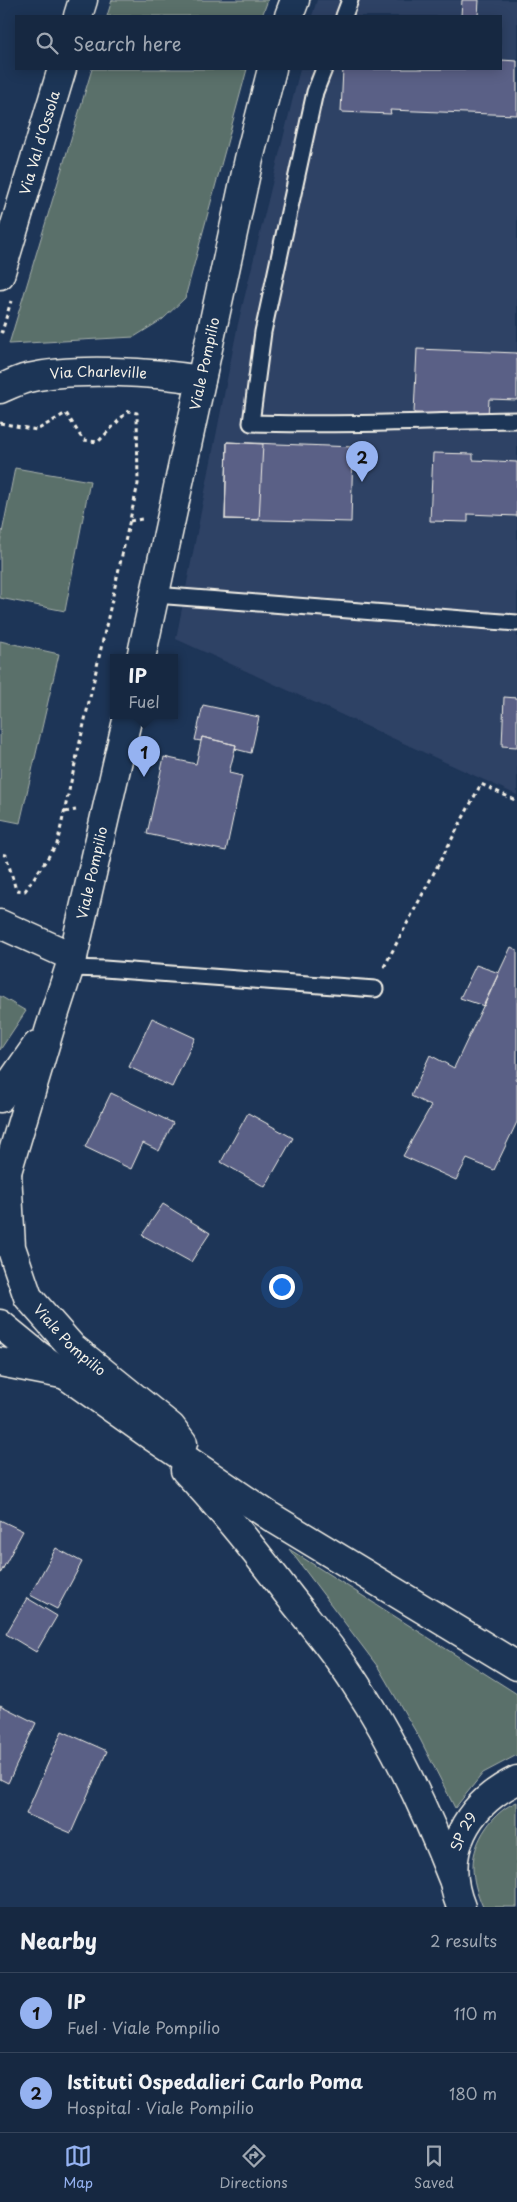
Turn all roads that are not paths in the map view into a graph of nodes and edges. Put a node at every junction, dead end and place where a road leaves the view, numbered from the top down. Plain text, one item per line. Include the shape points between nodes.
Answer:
1 (83, 0) edge
2 (295, 0) edge
3 (350, 0) edge
4 (78, 15) edge
5 (288, 15) edge
6 (344, 15) edge
7 (62, 70) edge
8 (272, 70) edge
9 (324, 70) edge
10 (0, 275) edge
11 (0, 375) edge
12 (27, 378) junction
13 (201, 380) junction
14 (0, 389) edge
15 (517, 420) edge
16 (155, 595) junction
17 (517, 623) edge
18 (142, 654) edge
19 (127, 719) edge
20 (0, 924) edge
21 (71, 963) junction
22 (375, 988) dead end
23 (50, 1028) junction
24 (0, 1098) edge
25 (4, 1178) edge
26 (0, 1324) edge
27 (0, 1362) edge
28 (67, 1375) junction
29 (153, 1437) junction
30 (202, 1468) junction
31 (444, 1622) junction
32 (517, 1647) edge
33 (517, 1666) edge
34 (517, 1780) edge
35 (458, 1895) edge

1 - 4 street
2 - 5 street
3 - 6 lane
7 - 10 street, Via Val d'Ossola
8 - 13 street, Viale Pompilio
9 - 15 lane via 315,92 263,332 251,423 328,425
11 - 12 street
12 - 13 street, Via Charleville via 83,373
12 - 14 street, Via Charleville
13 - 16 street, Viale Pompilio
16 - 17 lane
16 - 18 street, Viale Pompilio
19 - 21 street, Viale Pompilio
20 - 21 street
21 - 22 lane via 104,969
21 - 23 street, Viale Pompilio
23 - 24 street, Viale Pompilio
23 - 25 street, Viale Pompilio
25 - 30 street, Viale Pompilio via 11,1247 28,1297 72,1347 171,1427
26 - 28 street, SP 29
27 - 28 street
28 - 29 street, SP 29
29 - 30 street
29 - 35 street, SP 29 via 209,1495 355,1682 430,1819
30 - 31 street via 271,1516
31 - 32 street
31 - 33 street
34 - 35 street, SP 29 via 498,1789 472,1814 462,1831 456,1849

